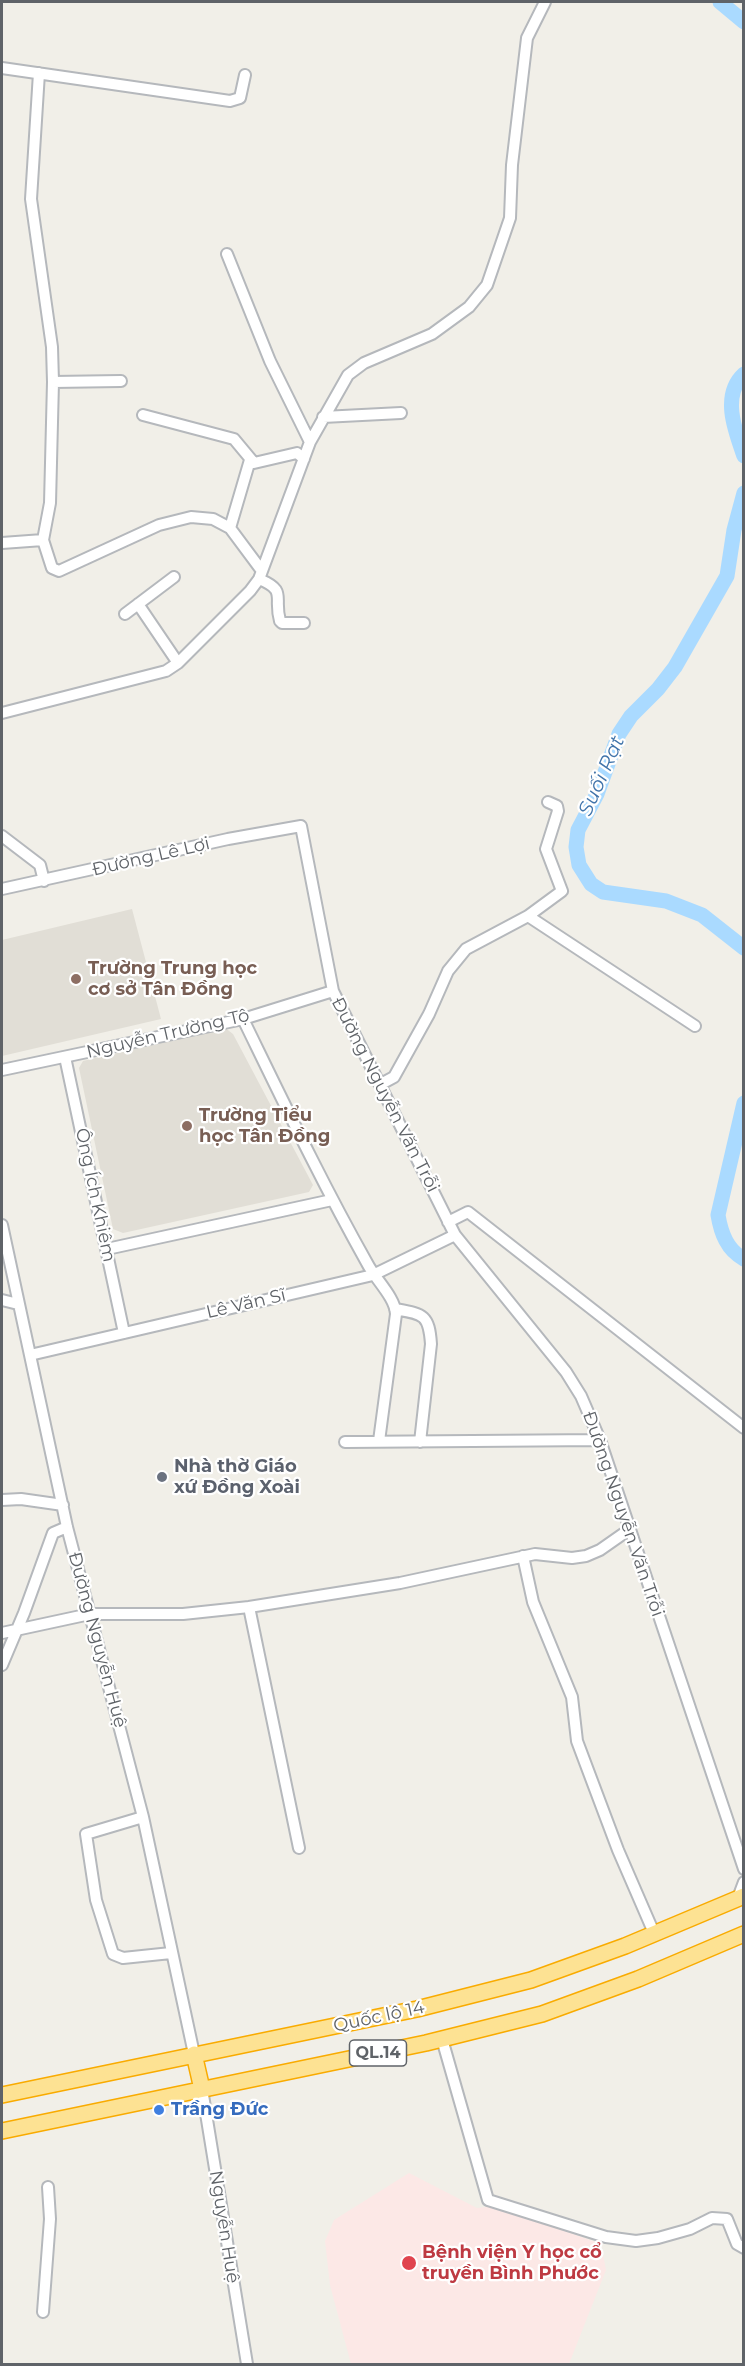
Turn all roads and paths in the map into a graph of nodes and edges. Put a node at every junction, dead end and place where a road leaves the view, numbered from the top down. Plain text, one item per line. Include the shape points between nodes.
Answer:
1 (545, 2) edge
2 (2, 68) edge
3 (39, 73) junction
4 (245, 75) dead end
5 (226, 254) dead end
6 (122, 381) dead end
7 (53, 382) junction
8 (401, 413) dead end
9 (142, 415) dead end
10 (322, 417) junction
11 (309, 442) junction
12 (304, 459) junction
13 (250, 460) junction
14 (230, 528) junction
15 (43, 540) junction
16 (2, 543) edge
17 (260, 575) junction
18 (174, 577) dead end
19 (138, 604) junction
20 (125, 614) dead end
21 (304, 623) dead end
22 (178, 663) junction
23 (2, 713) edge
24 (548, 801) dead end
25 (301, 826) joint
26 (2, 836) edge
27 (44, 881) junction
28 (2, 889) edge
29 (528, 916) junction
30 (333, 991) junction
31 (243, 1019) junction
32 (695, 1026) dead end
33 (65, 1057) junction
34 (2, 1070) edge
35 (381, 1084) junction
36 (332, 1200) junction
37 (448, 1222) junction
38 (2, 1225) edge
39 (455, 1235) junction
40 (107, 1249) junction
41 (373, 1275) junction
42 (2, 1300) edge
43 (18, 1304) junction
44 (395, 1309) junction
45 (124, 1333) junction
46 (30, 1355) junction
47 (744, 1428) edge
48 (600, 1440) junction
49 (379, 1441) junction
50 (345, 1442) dead end
51 (420, 1442) junction
52 (2, 1500) edge
53 (63, 1505) junction
54 (67, 1527) junction
55 (630, 1529) junction
56 (523, 1556) junction
57 (249, 1607) junction
58 (90, 1614) junction
59 (15, 1630) junction
60 (2, 1633) edge
61 (2, 1665) edge
62 (143, 1817) junction
63 (299, 1848) dead end
64 (744, 1869) edge
65 (744, 1882) edge
66 (742, 1902) edge
67 (654, 1934) junction
68 (744, 1934) edge
69 (171, 1953) junction
70 (442, 2039) junction
71 (194, 2054) junction
72 (202, 2089) junction
73 (2, 2095) edge
74 (2, 2131) edge
75 (48, 2187) dead end
76 (744, 2248) edge
77 (42, 2312) dead end
78 (247, 2364) edge

1 - 10 street via 527,39 512,165 510,218 487,285 468,308 432,334 364,363 348,375
2 - 3 street
3 - 4 street via 230,101 240,98
3 - 7 street via 32,199
5 - 11 street via 270,362
6 - 7 street
7 - 15 street via 50,503
8 - 10 street
9 - 13 street via 234,439
10 - 11 street
11 - 12 street
12 - 13 street via 297,453 259,463
12 - 17 street
13 - 14 street
14 - 15 street via 213,519 176,519 59,571 52,568
14 - 17 street
15 - 16 street
17 - 21 street via 278,592 280,621
17 - 22 street via 250,591
18 - 19 street
19 - 20 street
19 - 22 street
22 - 23 street via 166,671
24 - 29 street via 558,811 546,849 562,891
25 - 27 street, Đường Lê Lợi
25 - 30 street, Đường Nguyễn Văn Trỗi
26 - 27 street via 40,866
27 - 28 street, Đường Lê Lợi
29 - 32 street
29 - 35 street via 466,949 448,971 394,1077
30 - 31 street, Nguyễn Trường Tộ
30 - 35 street, Đường Nguyễn Văn Trỗi
31 - 33 street, Nguyễn Trường Tộ
31 - 36 street
33 - 34 street, Nguyễn Trường Tộ
33 - 40 street, Ông Ích Khiêm
35 - 37 street, Đường Nguyễn Văn Trỗi
36 - 40 street
36 - 41 street
37 - 39 street, Đường Nguyễn Văn Trỗi
37 - 47 street via 468,1212
38 - 43 street, Đường Nguyễn Huệ
39 - 41 street, Lê Văn Sĩ
39 - 48 street, Đường Nguyễn Văn Trỗi via 567,1372 582,1396
40 - 45 street, Ông Ích Khiêm
41 - 44 street
41 - 45 street, Lê Văn Sĩ
42 - 43 street
43 - 46 street, Đường Nguyễn Huệ
44 - 49 street
44 - 51 street via 420,1313 430,1333
45 - 46 street, Lê Văn Sĩ
46 - 53 street, Đường Nguyễn Huệ
48 - 51 street
48 - 55 street, Đường Nguyễn Văn Trỗi
49 - 50 street
49 - 51 street
52 - 53 street
53 - 54 street, Đường Nguyễn Huệ
54 - 58 street, Đường Nguyễn Huệ
54 - 59 street via 53,1533
55 - 56 street via 586,1556
55 - 64 street, Đường Nguyễn Văn Trỗi
56 - 57 street via 400,1584
56 - 67 street via 533,1602 572,1697 578,1741
57 - 58 street via 183,1614
57 - 63 street
58 - 59 street
58 - 62 street, Đường Nguyễn Huệ
59 - 60 street
59 - 61 street
62 - 69 street, Đường Nguyễn Huệ
62 - 69 street via 86,1834 96,1900 113,1954 123,1958
65 - 66 street
66 - 67 highway, Quốc lộ 14 / QL.14
67 - 71 highway, Quốc lộ 14 / QL.14 via 531,1980 417,2009
68 - 70 highway, Quốc lộ 14 / QL.14 via 542,2014
69 - 71 street, Đường Nguyễn Huệ
70 - 72 highway, Quốc lộ 14 / QL.14
70 - 76 street via 488,2200 606,2237 636,2241 690,2229 712,2218 727,2219 737,2244
71 - 72 highway
71 - 73 highway, Quốc lộ 14 / QL.14
72 - 74 highway, Quốc lộ 14 / QL.14
72 - 78 street, Nguyễn Huệ
75 - 77 street via 50,2219

